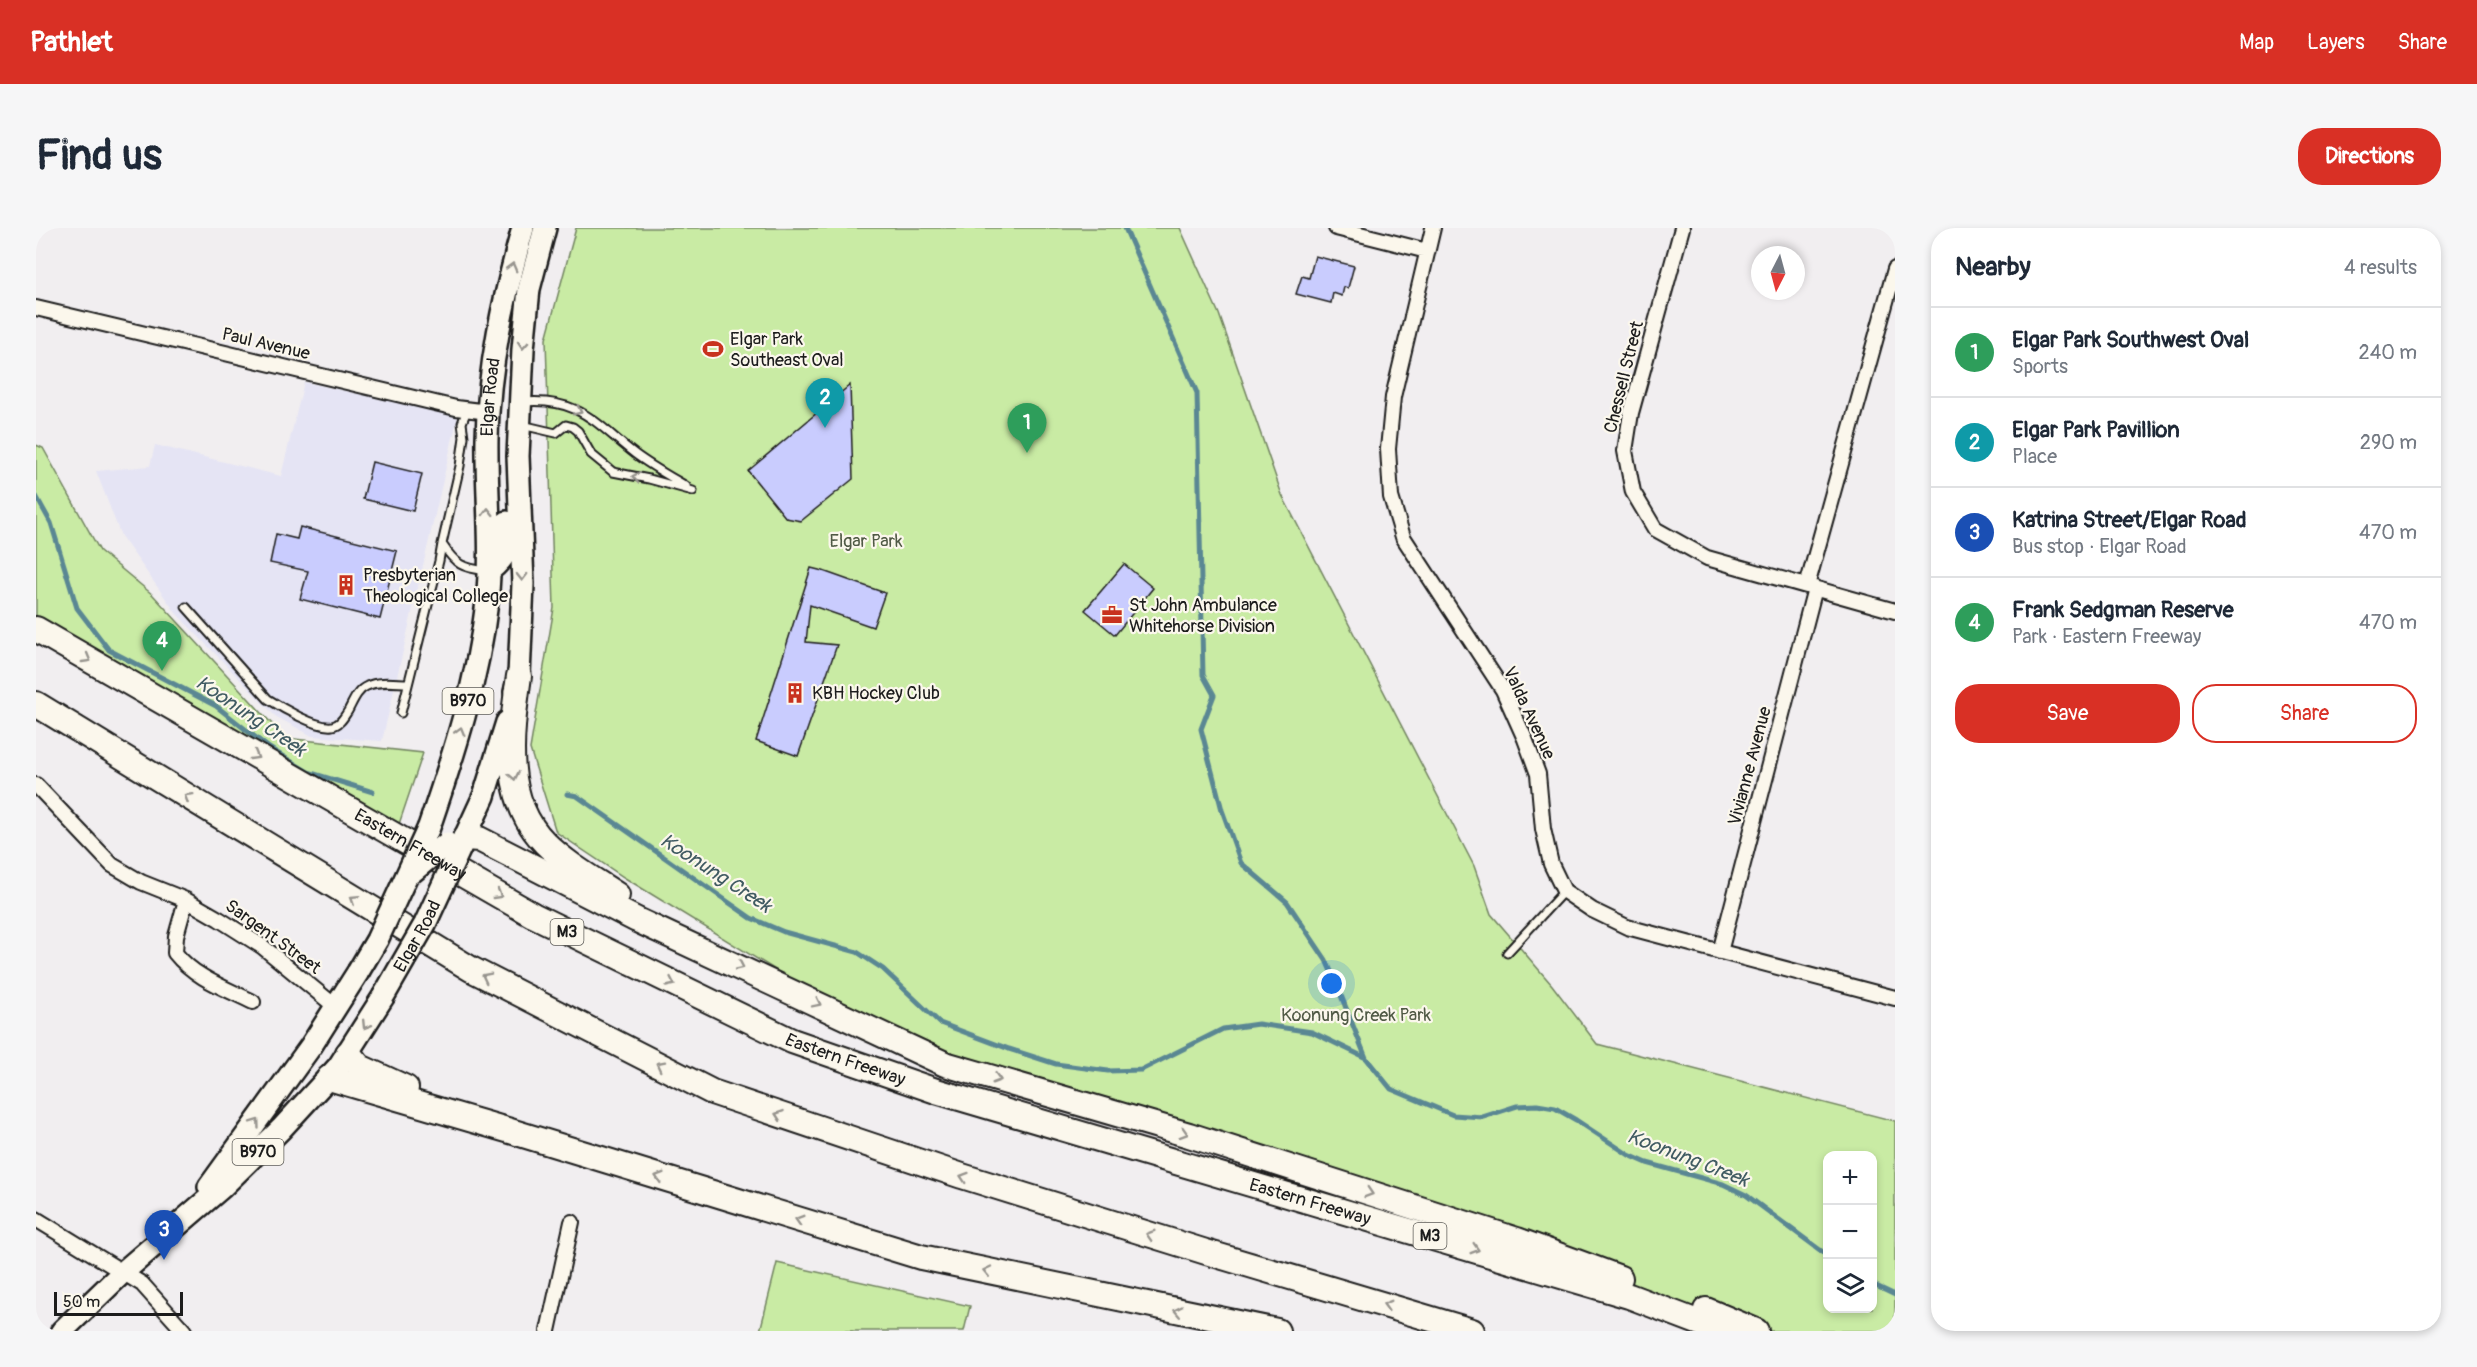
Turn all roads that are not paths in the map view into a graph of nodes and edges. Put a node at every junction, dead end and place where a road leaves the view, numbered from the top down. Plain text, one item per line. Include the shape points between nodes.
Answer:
1 (523, 228) edge
2 (545, 228) edge
3 (1336, 228) edge
4 (1433, 228) edge
5 (1682, 228) edge
6 (1427, 251) junction
7 (1895, 269) edge
8 (36, 308) edge
9 (521, 402) junction
10 (489, 412) junction
11 (465, 416) junction
12 (520, 425) junction
13 (518, 476) junction
14 (442, 544) junction
15 (489, 571) junction
16 (1811, 587) junction
17 (186, 608) dead end
18 (1895, 611) edge
19 (36, 629) edge
20 (519, 676) junction
21 (408, 683) junction
22 (36, 704) edge
23 (401, 713) dead end
24 (36, 785) edge
25 (458, 843) junction
26 (408, 875) junction
27 (1564, 891) junction
28 (186, 900) junction
29 (677, 937) junction
30 (1720, 952) junction
31 (1507, 953) dead end
32 (1895, 998) edge
33 (253, 1002) dead end
34 (336, 1007) junction
35 (348, 1053) junction
36 (329, 1078) junction
37 (507, 1130) junction
38 (36, 1219) edge
39 (182, 1220) junction
40 (572, 1222) dead end
41 (122, 1273) junction
42 (62, 1331) edge
43 (184, 1331) edge
44 (548, 1331) edge
45 (1277, 1331) edge
46 (1472, 1331) edge
47 (1720, 1331) edge
48 (1756, 1331) edge

10 -> 1 main road, Elgar Road / B970 via 502,305
2 -> 9 main road, Elgar Road / B970 via 529,289
3 - 6 street
4 - 6 street, Valda Avenue
5 - 16 street, Chessell Street via 1630,413 1625,451 1633,492 1655,529 1707,558
6 - 27 street, Valda Avenue via 1393,397 1388,449 1390,497 1403,537 1503,690 1525,739 1538,774 1551,864
7 - 16 street, Vivianne Avenue
8 - 11 street, Paul Avenue
9 - 10 main road
9 - 12 main road, Elgar Road / B970
9 -> 12 lane via 544,401 578,409 637,455 693,491 613,472 598,462 573,427 566,425 556,433
10 - 11 street, Paul Avenue
10 - 12 main road
15 -> 10 main road, Elgar Road / B970
11 - 14 lane via 462,457
12 - 13 main road, Elgar Road / B970
13 - 15 main road, Elgar Road via 507,511 504,559
13 -> 20 main road, Elgar Road / B970 via 522,584
14 - 15 lane via 464,568
14 - 21 lane
26 -> 15 main road, Elgar Road / B970, bridge via 451,764 471,689
16 - 18 street, Chessell Street
16 - 30 street, Vivianne Avenue
17 - 21 lane via 268,699 321,725 338,724 367,686
19 -> 47 highway, Eastern Freeway / M3 via 533,915 792,1041 936,1091 1629,1296
20 - 25 main road, Elgar Road / B970 via 484,796
20 -> 29 highway via 511,757 518,795 533,830 561,857
21 - 23 lane
46 -> 22 highway via 962,1176 712,1092 471,969
24 - 28 street, Sargent Street via 112,865
25 - 26 main road, bridge
25 - 29 highway via 479,839
25 -> 35 main road, Elgar Road / B970, bridge via 425,924
26 - 34 main road, Elgar Road / B970, bridge via 377,940
27 - 30 street via 1627,927
27 - 31 lane
28 - 33 street via 175,953 186,967
28 - 34 street, Sargent Street via 263,947
29 -> 48 highway via 945,1064 1189,1135 1518,1240
30 - 32 street
34 - 35 main road
39 -> 34 main road, Elgar Road / B970 via 276,1096
35 - 36 main road, Elgar Road / B970
35 - 37 highway via 371,1073
36 - 37 highway
36 - 39 main road, Elgar Road / B970 via 245,1166
45 -> 37 highway via 921,1257
38 - 41 street
39 - 41 main road, Elgar Road / B970
40 - 44 street
41 - 42 main road, Elgar Road / B970
41 - 43 street via 142,1284

